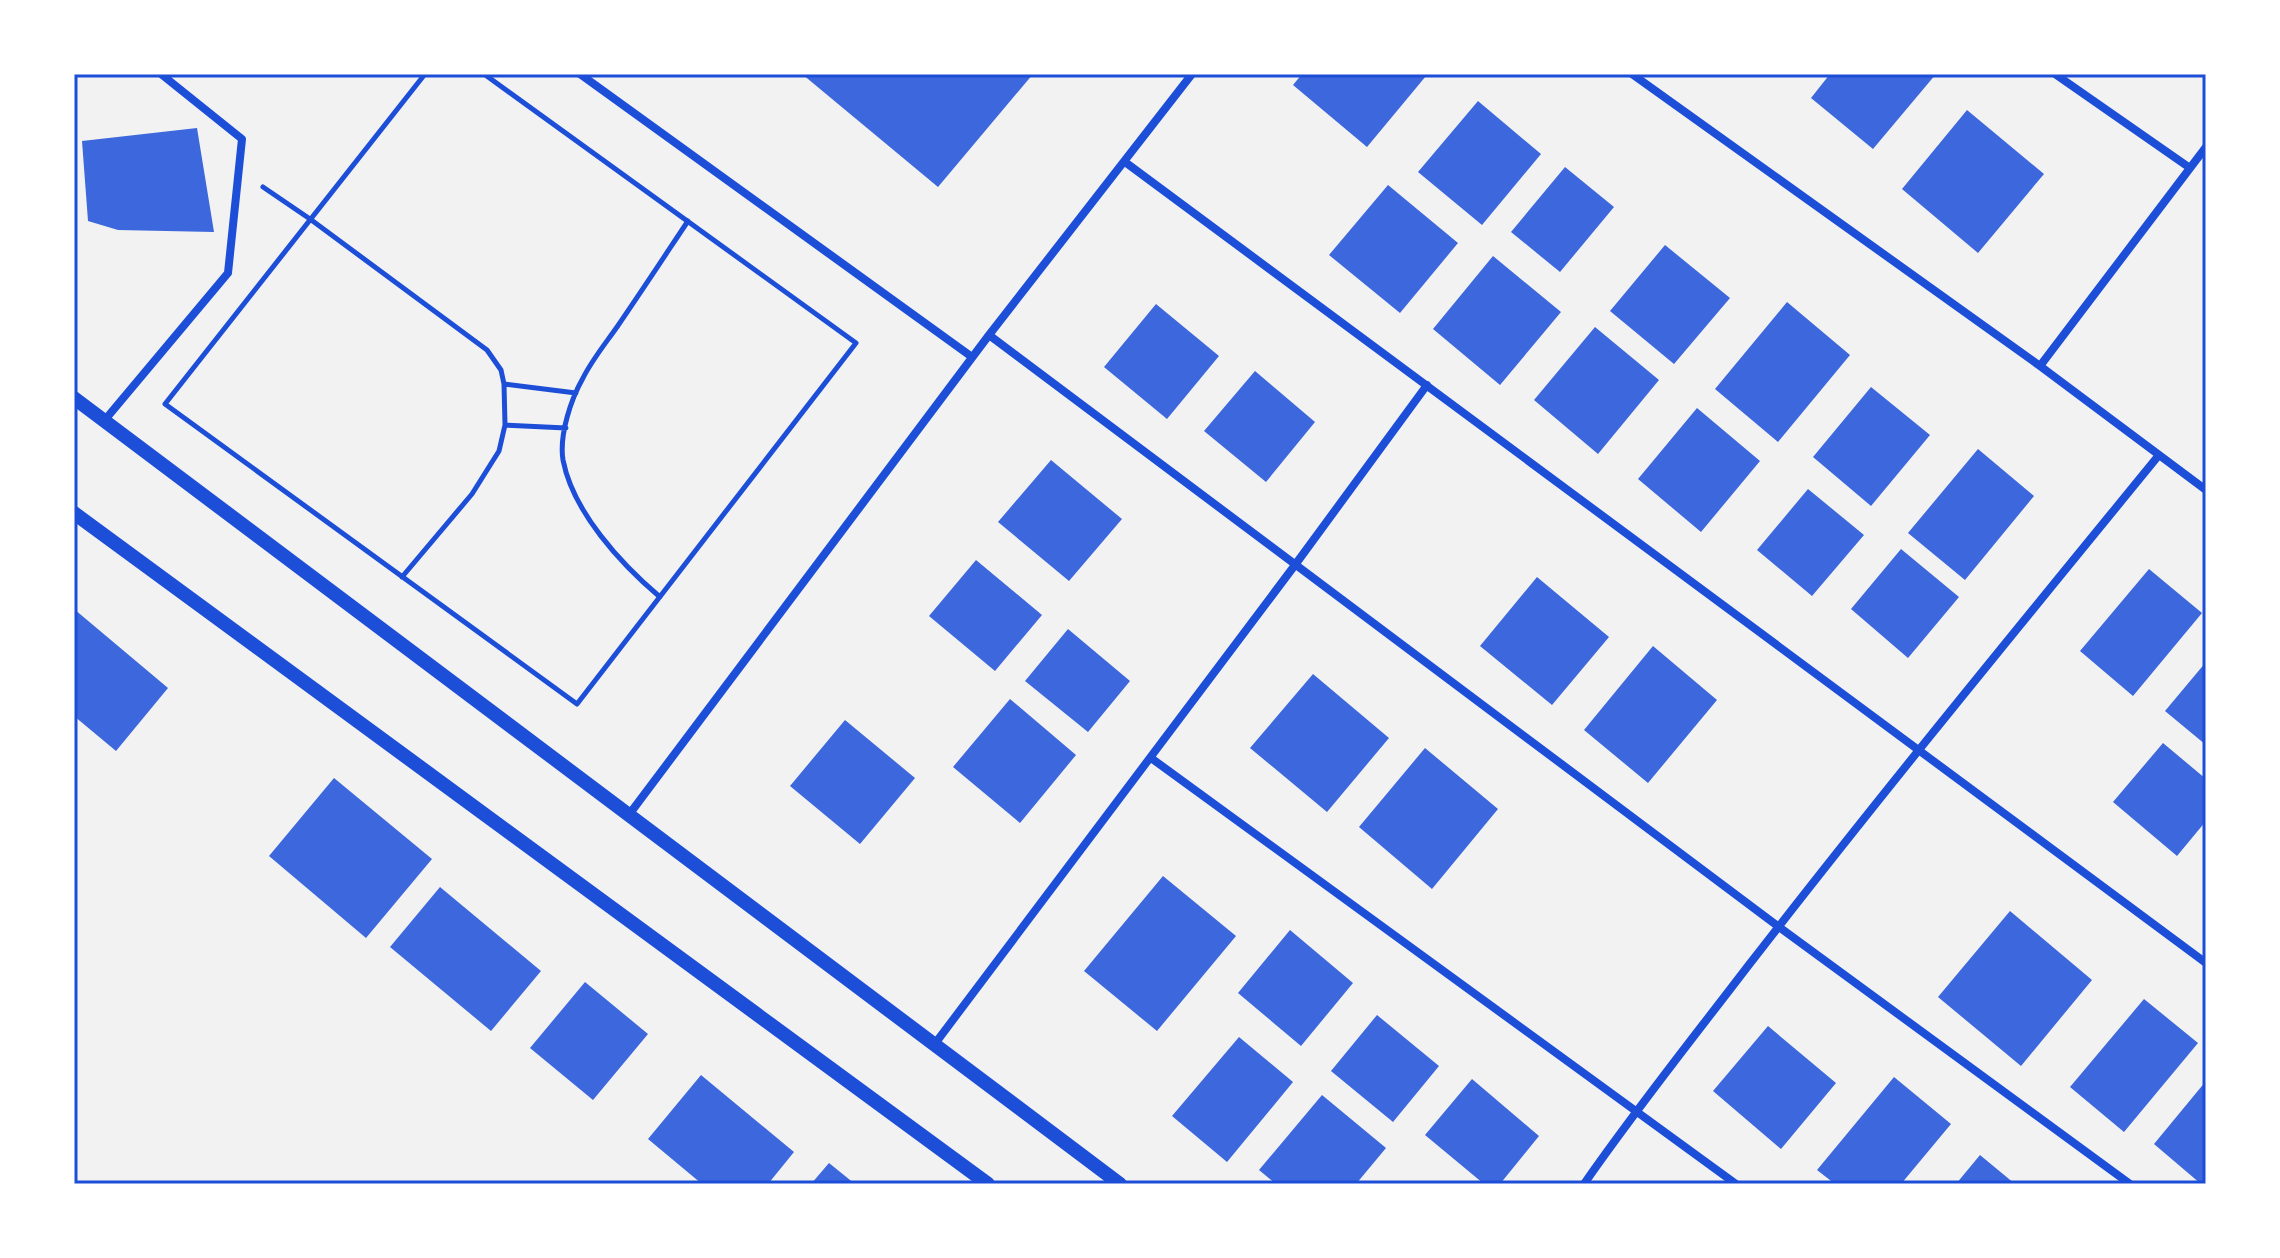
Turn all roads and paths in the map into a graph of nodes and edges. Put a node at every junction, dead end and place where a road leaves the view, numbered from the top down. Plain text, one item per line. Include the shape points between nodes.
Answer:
1 (161, 74) edge
2 (425, 74) edge
3 (484, 74) edge
4 (580, 74) edge
5 (1192, 74) edge
6 (1632, 74) edge
7 (2055, 74) edge
8 (2206, 147) edge
9 (1125, 162) junction
10 (2190, 168) junction
11 (239, 171) junction
12 (310, 219) junction
13 (688, 221) junction
14 (989, 335) junction
15 (972, 357) junction
16 (2040, 366) junction
17 (504, 384) junction
18 (1427, 385) junction
19 (576, 393) junction
20 (74, 398) edge
21 (104, 421) junction
22 (505, 425) junction
23 (566, 428) junction
24 (2159, 455) junction
25 (2206, 490) edge
26 (74, 513) edge
27 (1295, 565) junction
28 (402, 577) junction
29 (660, 597) junction
30 (1918, 750) junction
31 (1151, 758) junction
32 (628, 816) junction
33 (1779, 927) junction
34 (2206, 963) edge
35 (934, 1045) junction
36 (1636, 1112) junction
37 (988, 1184) edge
38 (1120, 1184) edge
39 (1584, 1184) edge
40 (1736, 1184) edge
41 (2130, 1184) edge

1 - 11 street via 242,139
2 - 12 path
3 - 13 path
4 - 15 street
5 - 9 street
6 - 16 street
7 - 10 street
8 - 10 street
9 - 14 street
9 - 18 street
10 - 16 street
11 - 12 path
11 - 21 street via 228,273
12 - 17 path via 487,350
12 - 28 path via 165,404
13 - 19 path
13 - 29 path via 856,343
14 - 15 street
14 - 27 street
15 - 32 street
16 - 24 street
17 - 19 path
17 - 22 path
18 - 27 street
18 - 30 street
19 - 23 path
20 - 21 street
21 - 32 street
22 - 23 path
22 - 28 path via 499,451 472,494
23 - 29 path via 563,460 598,534
24 - 25 street
24 - 30 street
26 - 37 street
27 - 31 street
27 - 33 street
28 - 29 path via 577,704
30 - 33 street
30 - 34 street
31 - 35 street
31 - 36 street
32 - 35 street
33 - 36 street
33 - 41 street
35 - 38 street
36 - 39 street
36 - 40 street

